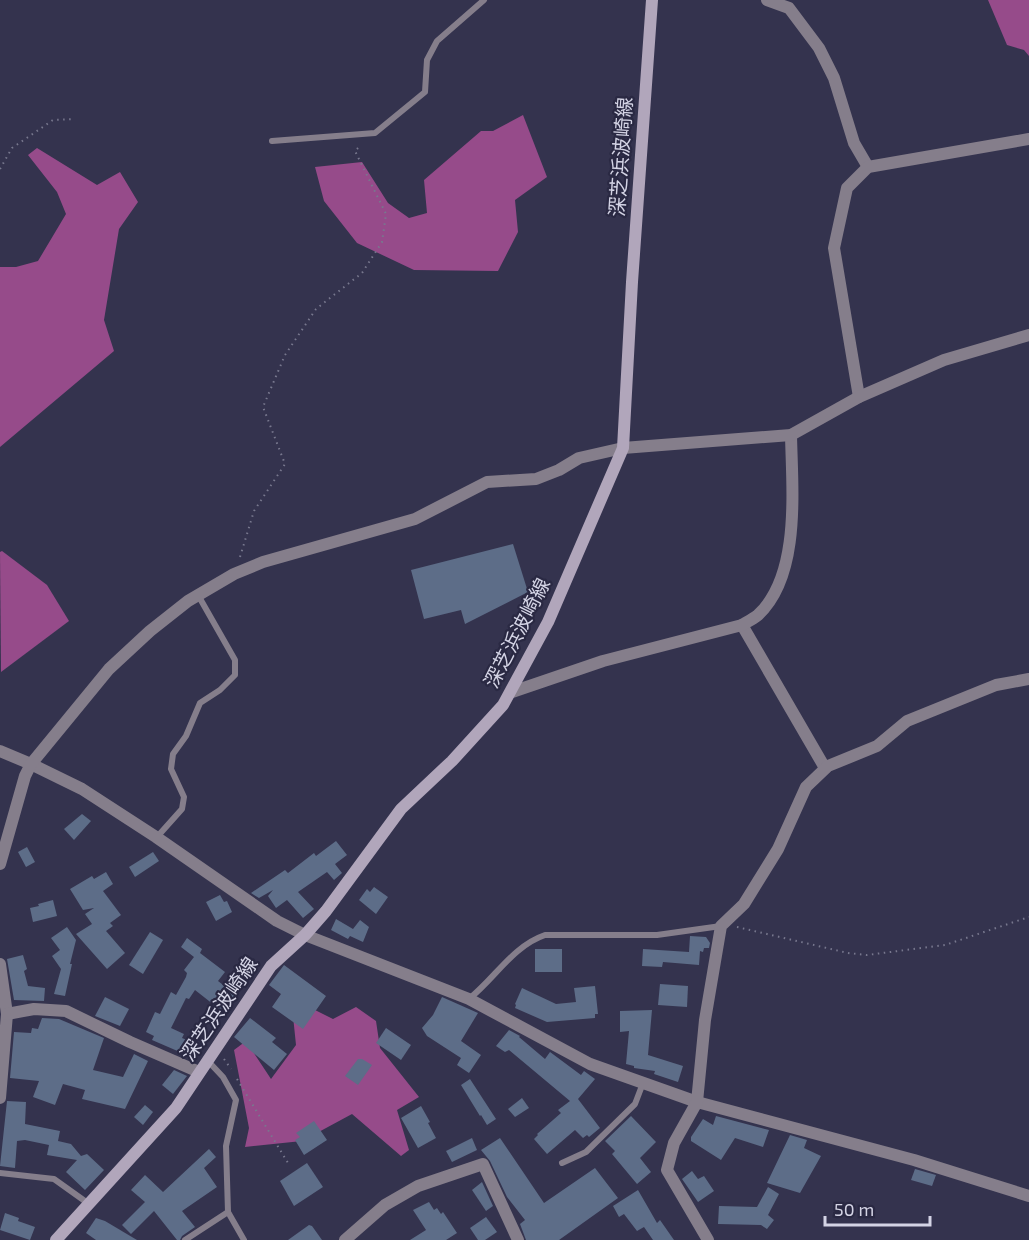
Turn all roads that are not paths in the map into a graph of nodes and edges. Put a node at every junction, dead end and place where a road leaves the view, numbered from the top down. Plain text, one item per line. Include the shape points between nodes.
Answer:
1 (484, 0) edge
2 (652, 0) edge
3 (767, 0) edge
4 (1029, 139) edge
5 (272, 141) dead end
6 (868, 167) junction
7 (1029, 335) edge
8 (859, 397) junction
9 (791, 435) junction
10 (623, 448) junction
11 (198, 595) junction
12 (742, 625) junction
13 (1029, 679) edge
14 (512, 692) junction
15 (0, 751) edge
16 (31, 764) junction
17 (825, 768) junction
18 (156, 837) junction
19 (0, 864) edge
20 (722, 925) junction
21 (305, 935) junction
22 (0, 964) edge
23 (469, 999) junction
24 (7, 1014) junction
25 (3, 1038) edge
26 (207, 1060) junction
27 (199, 1072) junction
28 (643, 1083) junction
29 (0, 1098) edge
30 (697, 1102) junction
31 (562, 1163) dead end
32 (0, 1173) edge
33 (1029, 1196) edge
34 (89, 1205) junction
35 (228, 1212) junction
36 (56, 1240) edge
37 (185, 1240) edge
38 (244, 1240) edge
39 (345, 1240) edge
40 (518, 1240) edge
41 (708, 1240) edge

1 - 5 lane via 437,41 427,60 425,92 375,133
2 - 10 main road, 深芝浜波崎線
3 - 6 street via 789,8 819,48 834,78 854,142
4 - 6 street
6 - 8 street via 847,188 834,248
7 - 8 street via 944,360
8 - 9 street
9 - 10 street
9 - 12 street via 791,533 787,558 770,600
10 - 11 street via 579,458 536,479 487,482 415,519 262,562
10 - 14 main road, 深芝浜波崎線 via 548,622
11 - 16 street via 150,631 109,669
11 - 18 lane via 235,660 235,675 200,703 186,736 173,754 171,769 184,797 182,809
12 - 14 street via 603,661
12 - 17 street
13 - 17 street via 996,685 907,721 877,746
14 - 21 main road, 深芝浜波崎線 via 452,761 402,809
15 - 16 street
16 - 18 street via 82,789
16 - 19 street
17 - 20 street via 806,787 778,849 744,904
18 - 21 street via 277,921
20 - 23 lane via 657,935 545,935 508,960
20 - 30 street via 705,1020
21 - 23 street
21 - 26 main road, 深芝浜波崎線 via 271,966
22 - 24 street
23 - 28 street via 590,1064
24 - 25 street
24 - 27 street via 34,1009 66,1011
25 - 29 street
26 - 27 main road, 深芝浜波崎線
26 - 35 lane via 236,1100 226,1146
27 - 34 main road, 深芝浜波崎線 via 176,1108
28 - 30 street
28 - 31 lane via 635,1104 586,1152
30 - 33 street via 914,1160
30 - 41 street via 674,1143 667,1170
32 - 34 lane via 54,1179
34 - 36 main road, 深芝浜波崎線
35 - 37 lane
35 - 38 lane
39 - 40 street via 385,1205 418,1186 483,1164

